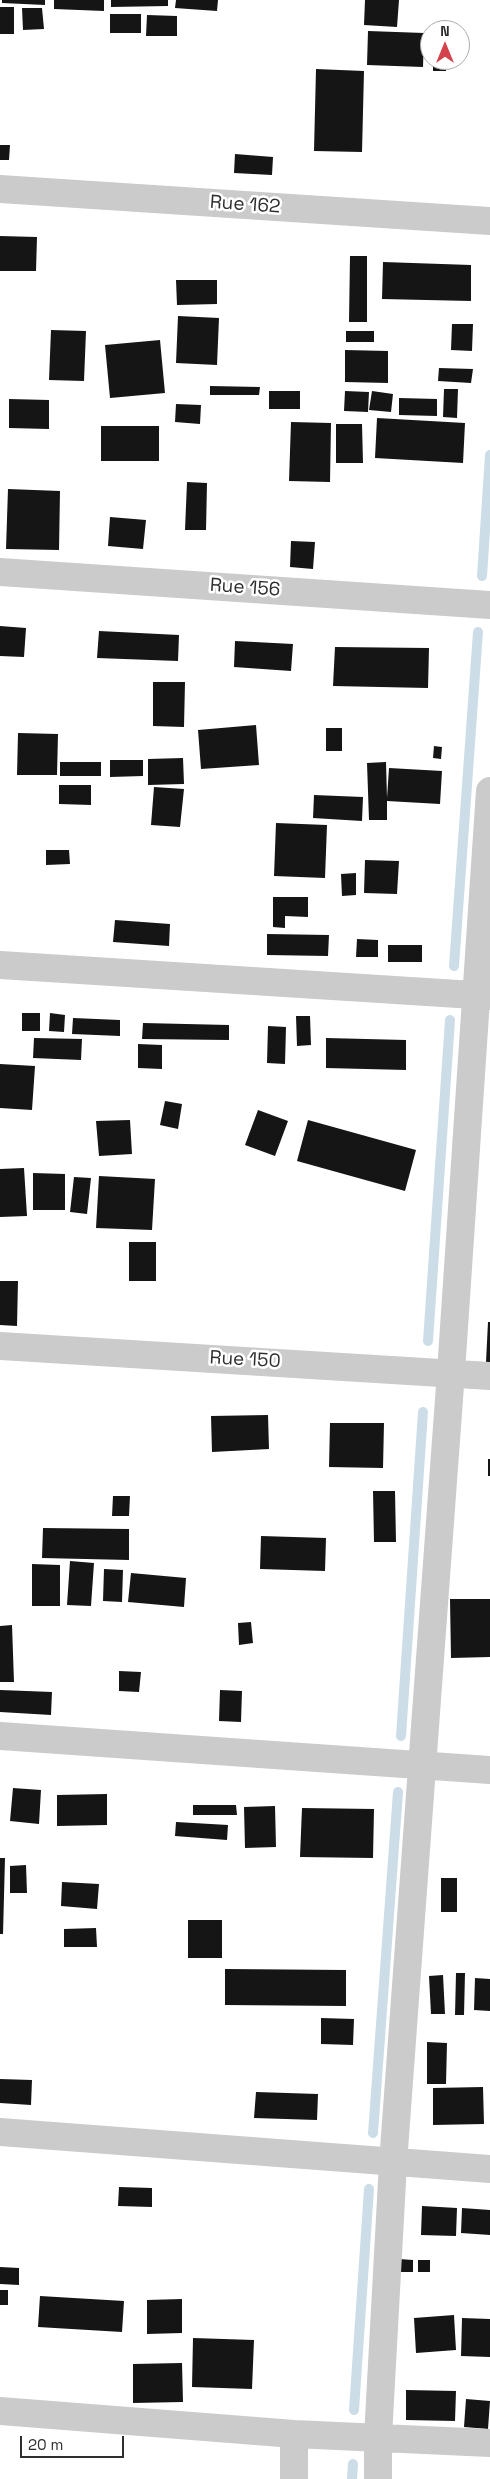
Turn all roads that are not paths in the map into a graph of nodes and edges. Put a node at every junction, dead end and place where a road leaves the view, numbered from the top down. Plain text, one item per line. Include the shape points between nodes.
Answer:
1 (0, 189) edge
2 (490, 221) edge
3 (0, 572) edge
4 (490, 605) edge
5 (490, 791) edge
6 (0, 965) edge
7 (483, 996) edge
8 (0, 1346) edge
9 (451, 1372) junction
10 (490, 1376) edge
11 (0, 1736) edge
12 (423, 1766) junction
13 (490, 1770) edge
14 (0, 2132) edge
15 (394, 2163) junction
16 (490, 2169) edge
17 (0, 2411) edge
18 (294, 2434) junction
19 (378, 2437) junction
20 (490, 2443) edge
21 (294, 2479) edge
22 (378, 2479) edge

1 - 2 street, Rue 162
3 - 4 street, Rue 156
5 - 7 street
6 - 7 street
7 - 9 street
8 - 9 street, Rue 150
9 - 10 street, Rue 150
9 - 12 street
11 - 12 street
12 - 13 street
12 - 15 street
14 - 15 street
15 - 16 street
15 - 19 street
17 - 18 street
18 - 19 street
18 - 21 street
19 - 20 street
19 - 22 street

